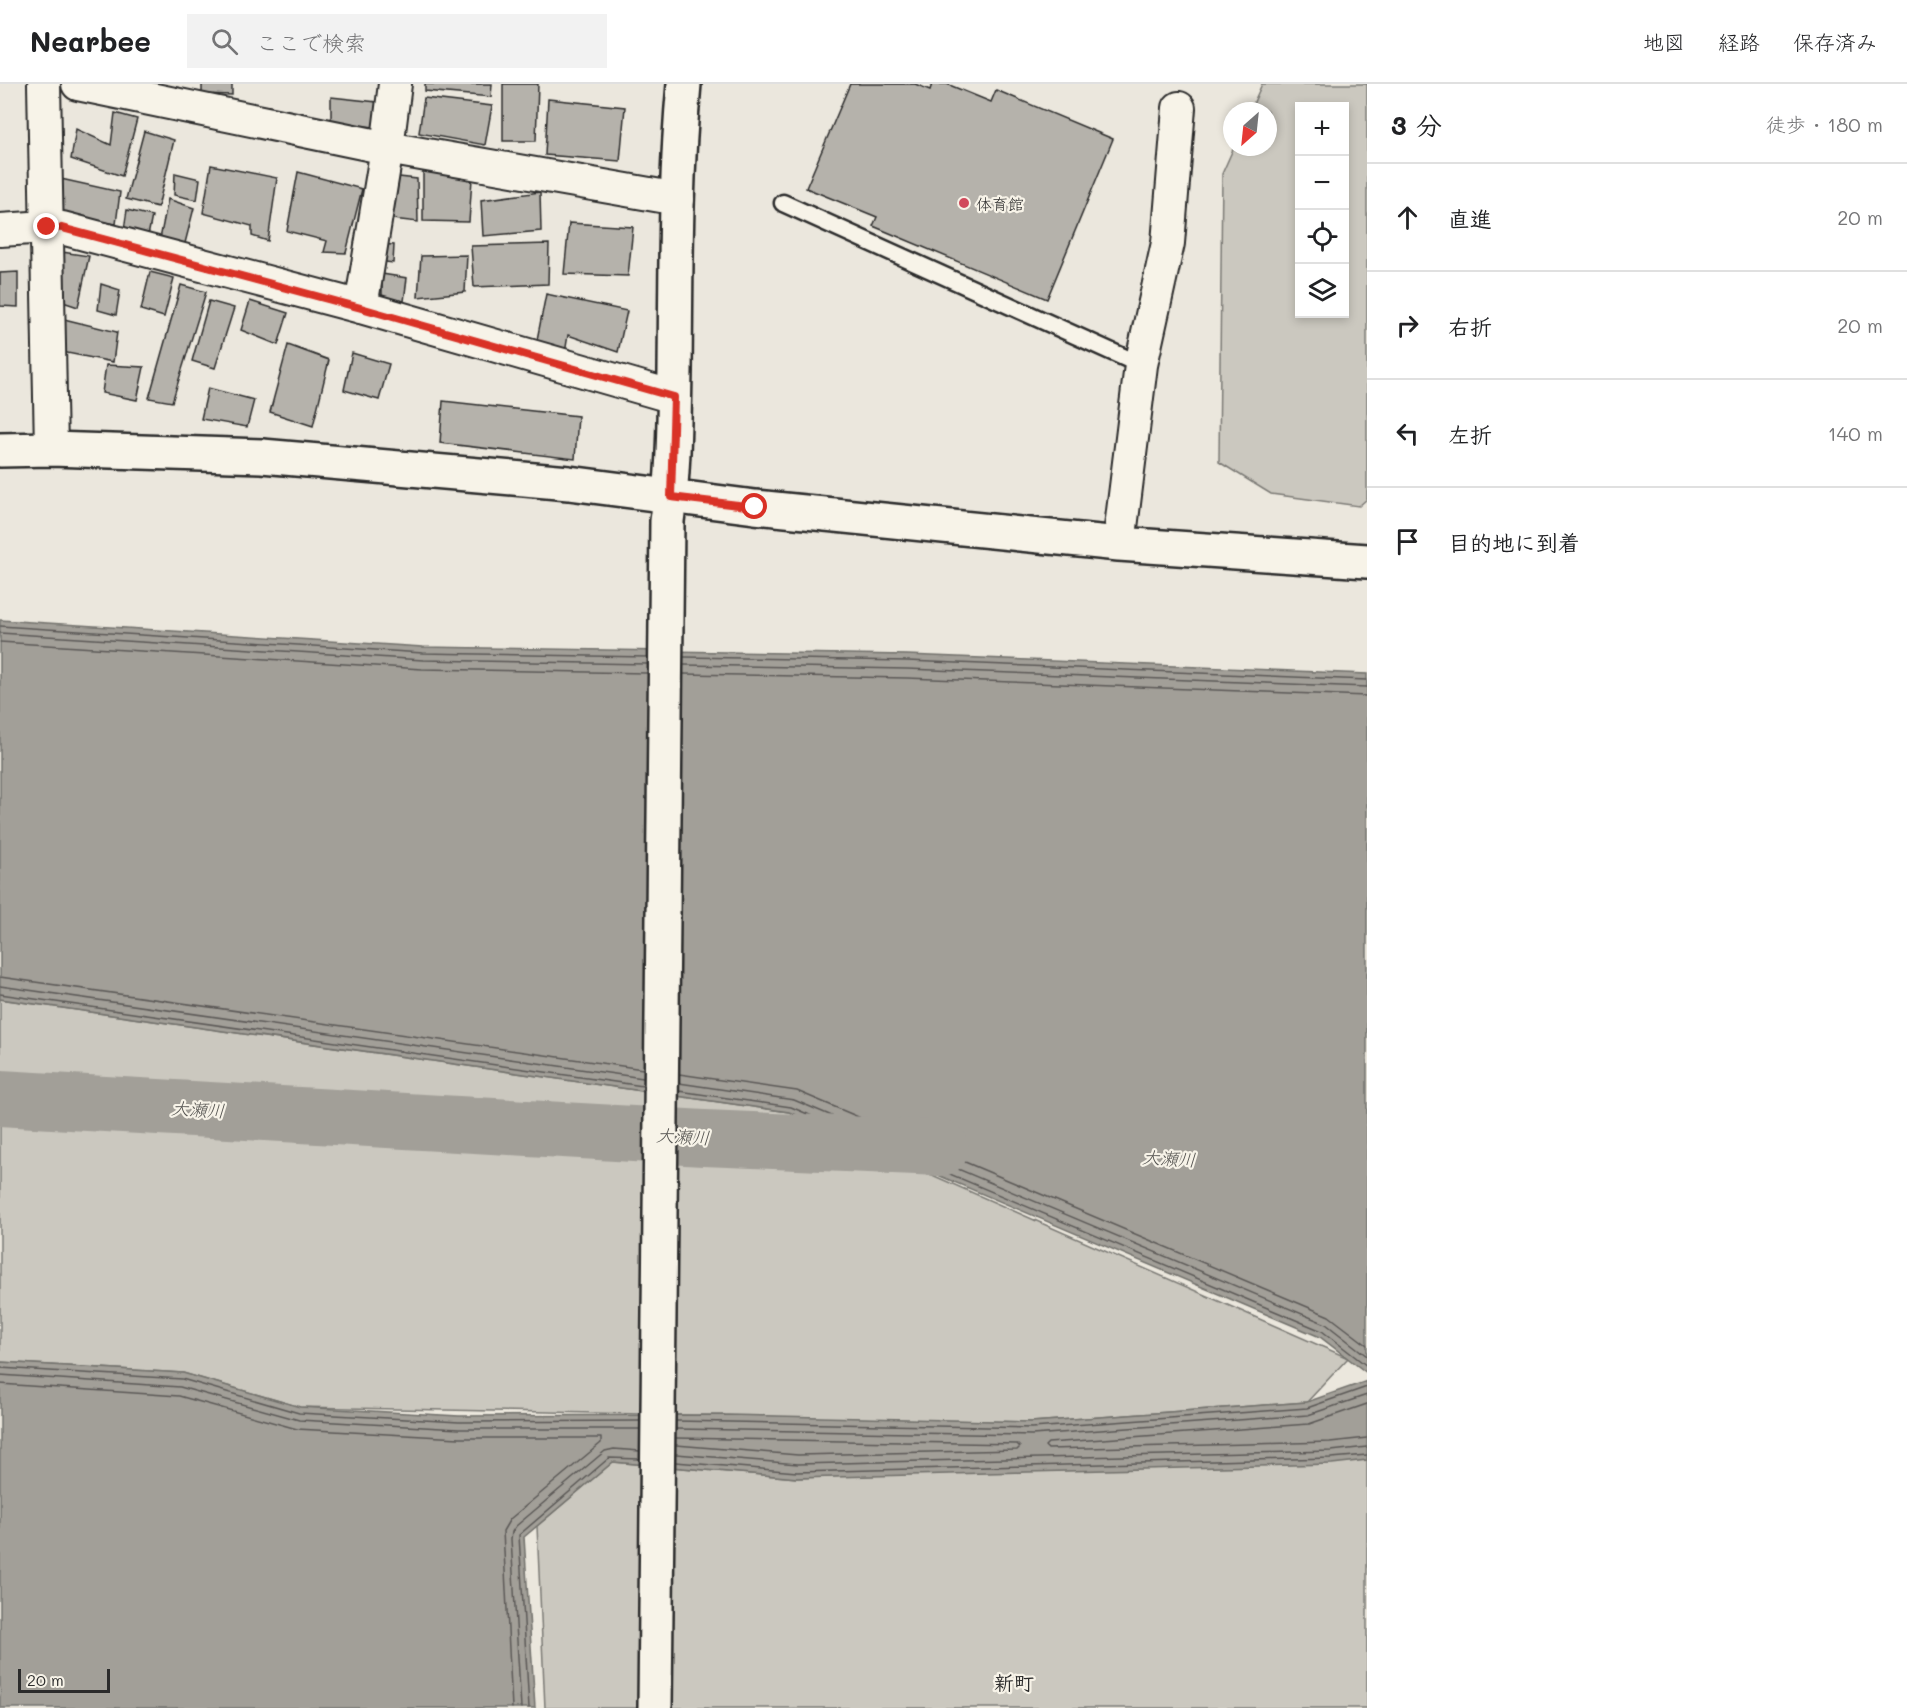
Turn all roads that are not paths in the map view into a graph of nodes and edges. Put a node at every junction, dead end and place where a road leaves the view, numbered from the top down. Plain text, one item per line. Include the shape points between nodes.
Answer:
1 (44, 84) edge
2 (78, 84) edge
3 (395, 84) edge
4 (684, 84) edge
5 (1179, 108) dead end
6 (387, 148) junction
7 (678, 199) junction
8 (783, 203) dead end
9 (47, 227) junction
10 (0, 230) edge
11 (361, 308) junction
12 (1142, 365) junction
13 (674, 397) junction
14 (51, 449) junction
15 (0, 450) edge
16 (669, 509) junction
17 (1119, 544) junction
18 (1367, 561) edge
19 (655, 1708) edge

1 - 9 street
2 - 6 street
3 - 6 street
4 - 7 street
5 - 12 street via 1168,243
6 - 7 street
6 - 11 street
7 - 13 street
8 - 12 lane
9 - 10 street
9 - 11 street
9 - 14 street
11 - 13 street
12 - 17 street
13 - 16 street
14 - 15 street
14 - 16 street via 262,456 568,483
16 - 17 street
16 - 19 street
17 - 18 street

